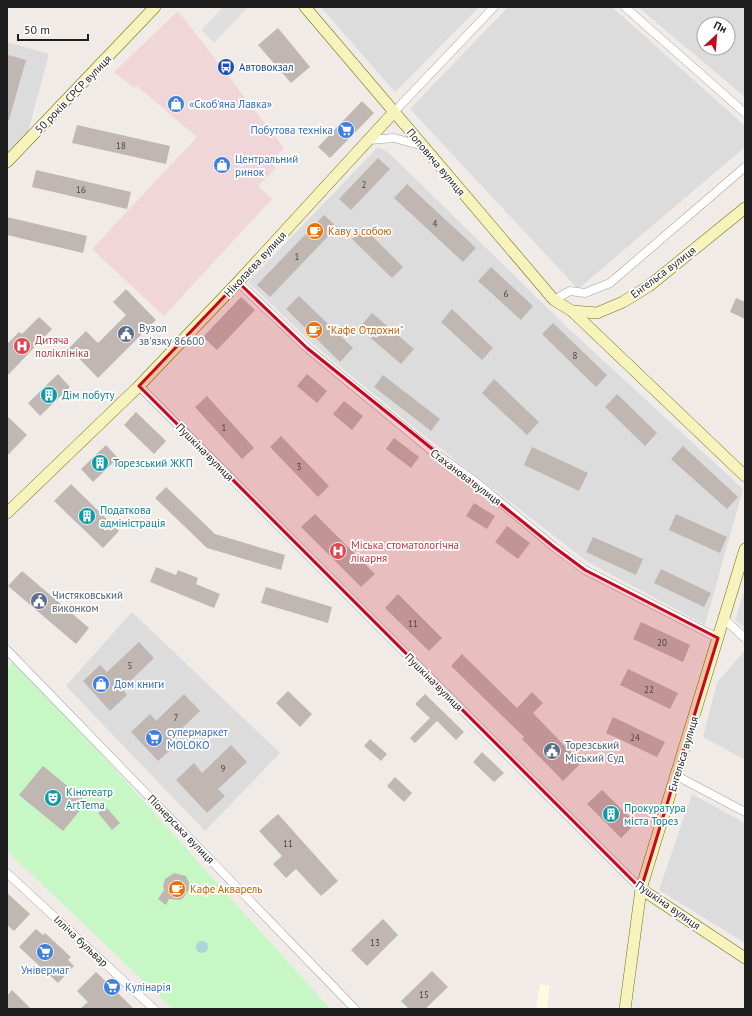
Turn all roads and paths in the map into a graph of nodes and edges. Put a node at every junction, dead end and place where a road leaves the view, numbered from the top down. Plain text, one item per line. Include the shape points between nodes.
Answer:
1 (155, 7) edge
2 (305, 7) edge
3 (494, 7) edge
4 (625, 7) edge
5 (394, 112) junction
6 (745, 113) edge
7 (369, 140) junction
8 (423, 146) junction
9 (7, 162) edge
10 (745, 167) edge
11 (745, 208) edge
12 (238, 282) junction
13 (554, 300) junction
14 (572, 311) junction
15 (139, 386) junction
16 (745, 476) edge
17 (7, 513) edge
18 (745, 550) edge
19 (724, 619) junction
20 (718, 638) junction
21 (745, 638) edge
22 (7, 650) edge
23 (676, 776) junction
24 (745, 812) edge
25 (7, 873) edge
26 (641, 889) junction
27 (745, 958) edge
28 (154, 1009) edge
29 (355, 1009) edge
30 (625, 1009) edge

1 - 9 street, 50 років СРСР вулиця
2 - 5 street, Поповича вулиця
3 - 5 street, Ніколаєва вулиця
4 - 6 street
5 - 7 street, Ніколаєва вулиця
5 - 8 street, Поповича вулиця
7 - 8 street via 394,138
7 - 12 street, Ніколаєва вулиця
8 - 13 street, Поповича вулиця
10 - 13 street via 610,283 585,293 570,291
11 - 14 street, Енгельса вулиця via 649,286 623,302 597,313
12 - 15 street, Ніколаєва вулиця
12 - 20 street, Стаханова вулиця via 307,348 560,552 585,570
13 - 14 street, Поповича вулиця
14 - 16 street
15 - 17 street, Ніколаєва вулиця
15 - 26 street, Пушкіна вулиця
18 - 19 street, Енгельса вулиця
19 - 20 street, Енгельса вулиця
19 - 21 street
20 - 23 street, Енгельса вулиця
22 - 29 street, Піонерська вулиця
23 - 24 street
23 - 26 street, Енгельса вулиця
25 - 28 street, Ілліча бульвар
26 - 27 street, Пушкіна вулиця
26 - 30 street, Енгельса вулиця

